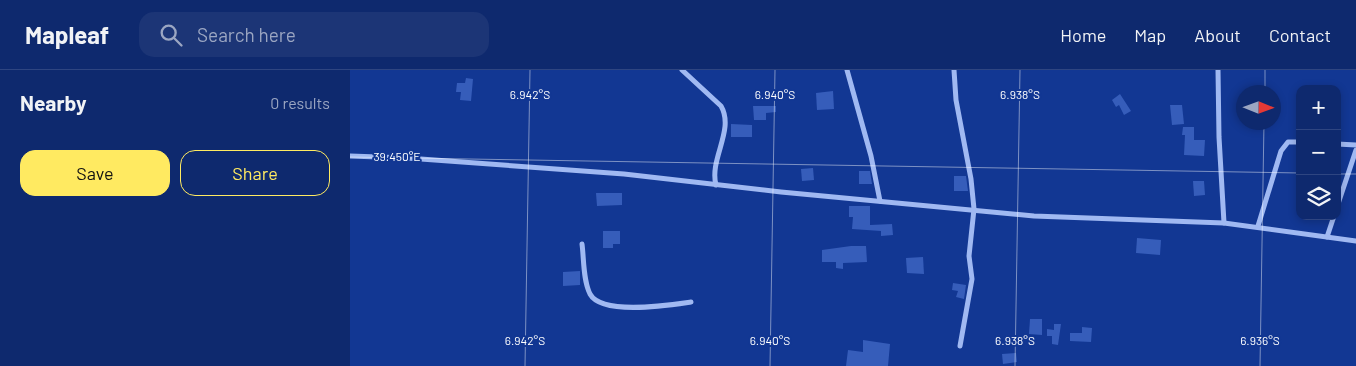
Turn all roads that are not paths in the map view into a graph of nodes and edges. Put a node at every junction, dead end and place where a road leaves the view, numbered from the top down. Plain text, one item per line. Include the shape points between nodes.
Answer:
1 (682, 70) edge
2 (847, 70) edge
3 (954, 70) edge
4 (1218, 70) edge
5 (1296, 142) edge
6 (1341, 144) edge
7 (1356, 145) edge
8 (1356, 150) edge
9 (350, 156) edge
10 (716, 185) junction
11 (1341, 195) edge
12 (880, 201) junction
13 (974, 208) junction
14 (1333, 220) edge
15 (1224, 224) junction
16 (1258, 226) junction
17 (1327, 237) junction
18 (1356, 242) edge
19 (582, 244) dead end
20 (691, 302) dead end
21 (960, 346) dead end

1 - 10 street via 724,112 724,128 714,169
2 - 12 street via 872,156
3 - 13 street
4 - 15 street
5 - 16 street via 1288,142 1280,151
6 - 7 street
8 - 11 street
9 - 10 street via 615,173
10 - 12 street
12 - 13 street
13 - 15 street via 1034,216
13 - 21 street via 969,256 972,279
14 - 17 street
15 - 16 street
16 - 17 street
17 - 18 street
19 - 20 street via 589,293 601,304 652,307

